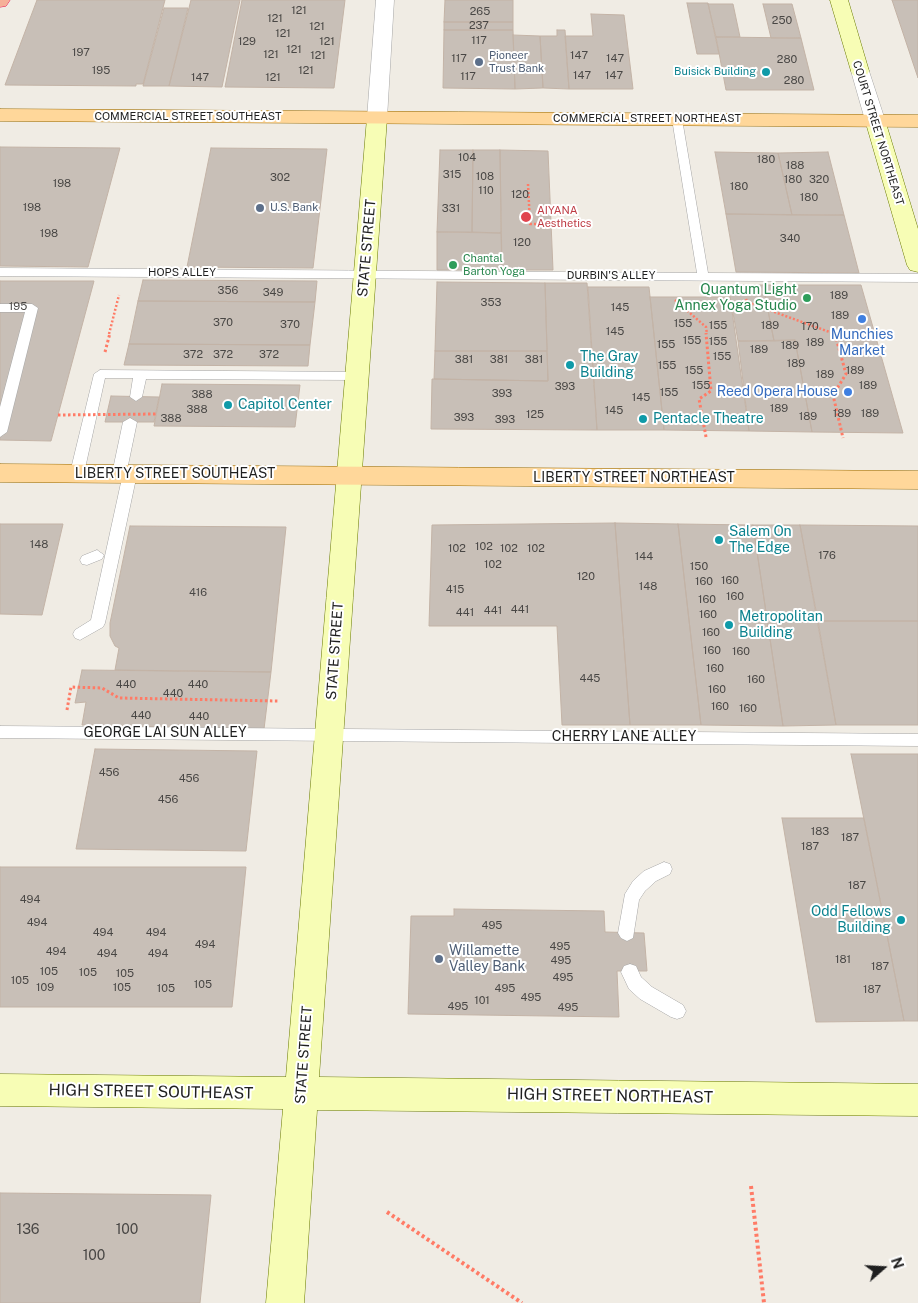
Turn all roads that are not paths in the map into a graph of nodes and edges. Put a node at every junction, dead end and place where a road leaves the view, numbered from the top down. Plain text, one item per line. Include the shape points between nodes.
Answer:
1 (385, 0) edge
2 (839, 0) edge
3 (860, 71) joint
4 (0, 115) edge
5 (377, 118) junction
6 (677, 119) junction
7 (875, 120) junction
8 (918, 121) edge
9 (918, 265) edge
10 (0, 272) edge
11 (364, 274) junction
12 (703, 276) junction
13 (918, 278) edge
14 (0, 308) edge
15 (140, 375) junction
16 (357, 376) junction
17 (136, 397) dead end
18 (130, 422) dead end
19 (0, 432) edge
20 (0, 473) edge
21 (76, 473) junction
22 (125, 474) junction
23 (349, 475) junction
24 (918, 480) edge
25 (80, 634) dead end
26 (0, 732) edge
27 (329, 735) junction
28 (918, 740) edge
29 (664, 869) dead end
30 (627, 933) dead end
31 (630, 972) dead end
32 (677, 1011) dead end
33 (0, 1090) edge
34 (302, 1093) junction
35 (918, 1100) edge
36 (285, 1303) edge

1 - 5 street, STATE STREET
2 - 3 main road, COURT STREET NORTHEAST
3 - 7 street, COURT STREET NORTHEAST
4 - 5 main road, COMMERCIAL STREET SOUTHEAST
5 - 6 main road, COMMERCIAL STREET NORTHEAST
5 - 11 main road, STATE STREET
6 - 7 main road, COMMERCIAL STREET NORTHEAST
6 - 12 lane
7 - 8 main road, COMMERCIAL STREET NORTHEAST
7 - 9 main road, COURT STREET NORTHEAST
10 - 11 lane, HOPS ALLEY
11 - 12 lane, DURBIN'S ALLEY
11 - 16 main road, STATE STREET
12 - 13 lane, DURBIN'S ALLEY
14 - 19 lane via 32,308
15 - 16 lane
15 - 17 lane
15 - 21 lane via 100,374
16 - 23 main road, STATE STREET
18 - 22 lane
20 - 21 main road, LIBERTY STREET SOUTHEAST
21 - 22 main road, LIBERTY STREET SOUTHEAST
22 - 23 main road, LIBERTY STREET SOUTHEAST
22 - 25 lane via 98,623
23 - 24 main road, LIBERTY STREET NORTHEAST
23 - 27 main road, STATE STREET
26 - 27 lane, GEORGE LAI SUN ALLEY
27 - 28 lane, CHERRY LANE ALLEY
27 - 34 main road, STATE STREET
29 - 30 lane via 650,876 631,899
31 - 32 lane via 635,983 646,993
33 - 34 main road, HIGH STREET SOUTHEAST
34 - 35 main road, HIGH STREET NORTHEAST
34 - 36 main road, STATE STREET

